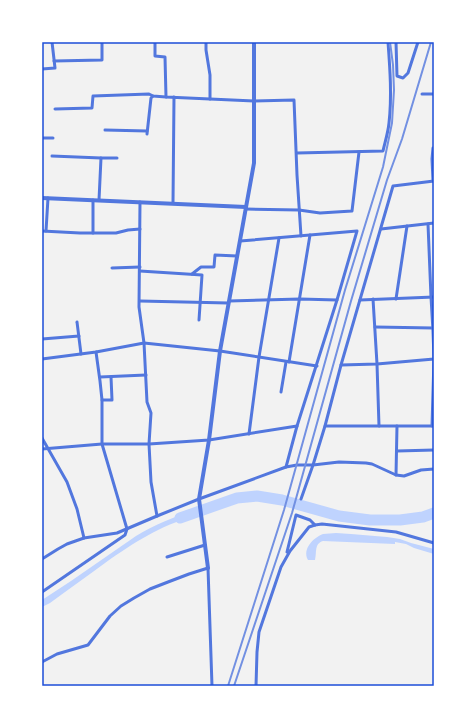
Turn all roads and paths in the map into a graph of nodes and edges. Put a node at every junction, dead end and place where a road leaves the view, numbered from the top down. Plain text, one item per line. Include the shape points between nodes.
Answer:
1 (52, 42) edge
2 (102, 42) edge
3 (155, 42) edge
4 (206, 42) edge
5 (254, 42) edge
6 (388, 42) edge
7 (396, 42) edge
8 (418, 42) edge
9 (54, 61) junction
10 (42, 69) edge
11 (422, 94) dead end
12 (434, 94) edge
13 (153, 96) junction
14 (166, 97) junction
15 (174, 97) junction
16 (210, 99) junction
17 (254, 101) junction
18 (55, 109) dead end
19 (105, 130) dead end
20 (42, 138) edge
21 (53, 138) dead end
22 (434, 148) edge
23 (359, 152) junction
24 (297, 154) junction
25 (52, 156) dead end
26 (101, 158) junction
27 (117, 158) dead end
28 (434, 181) edge
29 (42, 198) edge
30 (48, 198) junction
31 (93, 200) junction
32 (99, 200) junction
33 (140, 202) junction
34 (173, 203) junction
35 (246, 208) junction
36 (299, 210) junction
37 (434, 223) edge
38 (428, 224) junction
39 (407, 226) junction
40 (140, 229) junction
41 (381, 229) junction
42 (42, 231) edge
43 (46, 231) junction
44 (93, 233) junction
45 (310, 235) junction
46 (301, 236) junction
47 (279, 238) junction
48 (240, 241) junction
49 (429, 246) junction
50 (434, 246) edge
51 (237, 256) junction
52 (140, 267) junction
53 (112, 268) dead end
54 (432, 270) edge
55 (140, 271) junction
56 (192, 274) junction
57 (432, 297) edge
58 (300, 299) junction
59 (396, 299) junction
60 (268, 300) junction
61 (337, 300) junction
62 (360, 300) junction
63 (373, 300) junction
64 (140, 301) junction
65 (200, 302) junction
66 (228, 302) junction
67 (199, 320) dead end
68 (77, 322) dead end
69 (375, 327) junction
70 (433, 330) edge
71 (79, 336) junction
72 (42, 339) edge
73 (144, 343) junction
74 (220, 351) junction
75 (96, 352) junction
76 (81, 354) junction
77 (259, 357) junction
78 (42, 359) edge
79 (434, 359) edge
80 (288, 362) junction
81 (377, 364) junction
82 (340, 365) junction
83 (317, 366) junction
84 (146, 375) junction
85 (111, 377) junction
86 (100, 378) junction
87 (433, 387) edge
88 (281, 392) dead end
89 (102, 400) junction
90 (297, 426) junction
91 (325, 426) junction
92 (379, 426) junction
93 (397, 426) junction
94 (433, 426) edge
95 (249, 434) junction
96 (42, 438) edge
97 (208, 440) junction
98 (102, 444) junction
99 (149, 444) junction
100 (42, 449) edge
101 (48, 449) junction
102 (434, 450) edge
103 (397, 451) junction
104 (313, 465) junction
105 (286, 467) junction
106 (434, 469) edge
107 (396, 476) junction
108 (300, 498) dead end
109 (200, 501) junction
110 (157, 516) junction
111 (315, 525) junction
112 (127, 529) junction
113 (84, 538) junction
114 (434, 543) edge
115 (205, 546) junction
116 (43, 557) edge
117 (167, 557) dead end
118 (286, 557) junction
119 (208, 568) junction
120 (42, 592) edge
121 (42, 662) edge
122 (212, 686) edge
123 (256, 686) edge

1 - 9 street
2 - 9 street via 102,60
3 - 14 street via 155,56 165,57
4 - 16 street
5 - 17 street
6 - 23 street via 391,89 389,124 383,151
7 - 8 street via 397,76 403,78 408,73
9 - 10 street via 55,68
11 - 12 street
13 - 14 street
13 - 18 street via 93,96 92,108
13 - 19 street via 147,132
14 - 15 street
15 - 16 street
15 - 34 street
16 - 17 street
17 - 24 street via 294,100
17 - 35 street via 254,163
20 - 21 street
22 - 28 street
23 - 24 street
23 - 36 street via 352,211 320,213
24 - 36 street
25 - 26 street
26 - 27 street
26 - 32 street
28 - 41 street via 393,186
29 - 30 street
30 - 31 street
30 - 43 street
31 - 32 street
31 - 44 street
32 - 33 street
33 - 34 street
33 - 40 street
34 - 35 street
35 - 36 street
35 - 48 street
36 - 46 street
37 - 38 street
38 - 39 street
38 - 49 street
39 - 41 street
39 - 59 street
40 - 44 street
40 - 52 street
41 - 62 street
42 - 43 street
43 - 44 street
45 - 46 street
45 - 58 street
45 - 61 street via 357,231
46 - 47 street
47 - 48 street
47 - 60 street
48 - 51 street
49 - 50 street
49 - 54 street
51 - 56 street via 215,255 214,267 201,267
51 - 66 street
52 - 53 street
52 - 55 street
54 - 57 street
55 - 56 street
55 - 64 street
56 - 65 street via 202,275
57 - 59 street
57 - 70 street
58 - 60 street
58 - 61 street
58 - 80 street
59 - 63 street
60 - 66 street
60 - 77 street
61 - 83 street
62 - 63 street
62 - 82 street
63 - 69 street
64 - 65 street
64 - 73 street
65 - 66 street
65 - 67 street
66 - 74 street
68 - 71 street
69 - 70 street
69 - 81 street
70 - 79 street
71 - 72 street
71 - 76 street
73 - 74 street
73 - 75 street
73 - 84 street
74 - 77 street
74 - 97 street
75 - 76 street
75 - 86 street
76 - 78 street
77 - 80 street
77 - 95 street
79 - 81 street
79 - 87 street
80 - 83 street
80 - 88 street
81 - 82 street
81 - 92 street
82 - 91 street
83 - 90 street
84 - 85 street
84 - 99 street via 147,402 151,413
85 - 86 street
85 - 89 street via 112,400
86 - 89 street
87 - 94 street
89 - 98 street
90 - 95 street
90 - 105 street
91 - 92 street
91 - 104 street
92 - 93 street
93 - 94 street
93 - 103 street
95 - 97 street
96 - 101 street
97 - 99 street
97 - 109 street
98 - 99 street
98 - 101 street
98 - 112 street
99 - 110 street via 151,482
100 - 101 street
101 - 113 street via 67,482
102 - 103 street
103 - 107 street
104 - 105 street
104 - 107 street via 339,462 366,463
104 - 108 street
105 - 109 street
106 - 107 street
109 - 110 street
109 - 115 street
110 - 112 street
111 - 114 street via 396,532
111 - 118 street via 309,527
111 - 118 street via 310,520 296,515
112 - 113 street
112 - 120 street via 125,535
113 - 116 street
115 - 117 street
115 - 119 street
118 - 123 street via 259,632
119 - 121 street via 150,589 134,598 110,616 88,645 57,654
119 - 122 street

